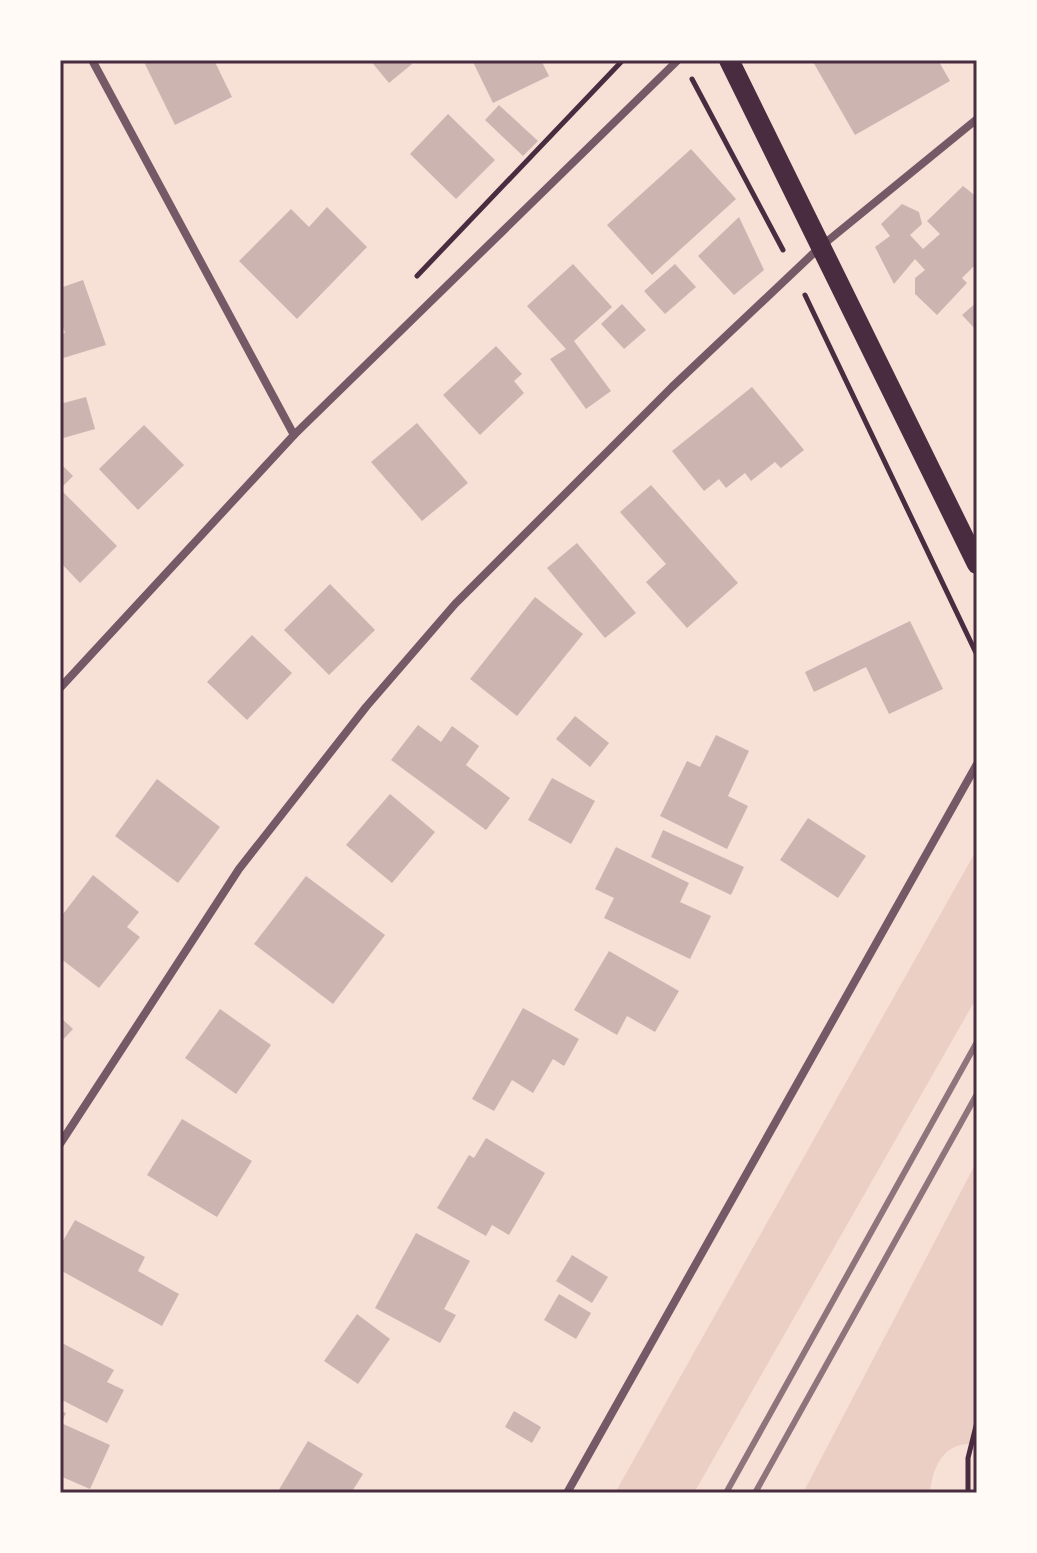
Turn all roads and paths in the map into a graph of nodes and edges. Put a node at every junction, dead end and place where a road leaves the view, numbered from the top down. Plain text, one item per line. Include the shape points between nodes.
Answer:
1 (92, 60) edge
2 (678, 60) edge
3 (729, 60) edge
4 (689, 73) dead end
5 (977, 119) edge
6 (819, 248) junction
7 (795, 273) junction
8 (294, 435) junction
9 (977, 564) edge
10 (977, 655) edge
11 (60, 688) edge
12 (977, 764) edge
13 (60, 1144) edge
14 (977, 1422) edge
15 (567, 1493) edge
16 (968, 1493) edge

1 - 8 street
2 - 8 street
3 - 6 main road
4 - 7 path
5 - 6 street
6 - 7 street
6 - 9 main road
7 - 10 path
7 - 13 street via 672,387 466,593 366,707 239,869
8 - 11 street
12 - 15 street
14 - 16 path via 968,1458

